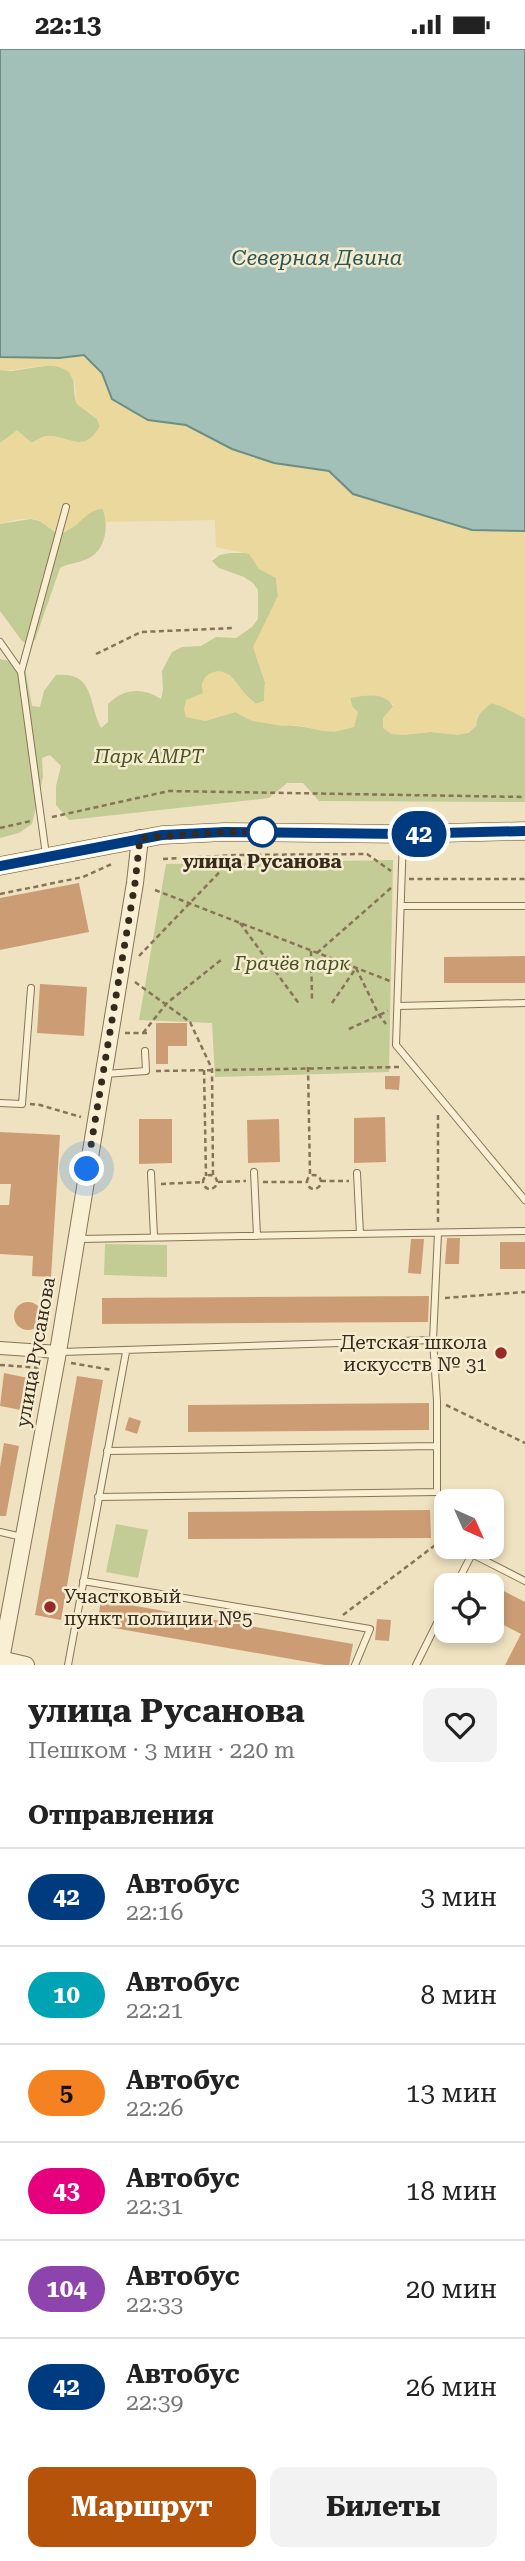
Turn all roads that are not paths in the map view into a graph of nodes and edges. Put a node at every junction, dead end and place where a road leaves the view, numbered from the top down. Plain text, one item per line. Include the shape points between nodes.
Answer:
1 (66, 507) dead end
2 (0, 642) edge
3 (21, 672) junction
4 (525, 831) edge
5 (402, 834) junction
6 (140, 838) junction
7 (47, 856) junction
8 (0, 866) edge
9 (401, 906) junction
10 (525, 906) edge
11 (31, 988) dead end
12 (525, 1003) edge
13 (398, 1006) junction
14 (145, 1051) dead end
15 (103, 1074) junction
16 (0, 1103) edge
17 (151, 1173) dead end
18 (254, 1173) dead end
19 (358, 1173) dead end
20 (525, 1200) edge
21 (525, 1231) edge
22 (438, 1233) junction
23 (360, 1234) junction
24 (257, 1235) junction
25 (154, 1237) junction
26 (75, 1239) junction
27 (433, 1340) junction
28 (0, 1348) edge
29 (58, 1352) junction
30 (126, 1352) junction
31 (436, 1446) junction
32 (107, 1451) junction
33 (98, 1497) junction
34 (0, 1532) edge
35 (24, 1537) junction
36 (462, 1573) edge
37 (83, 1581) junction
38 (525, 1581) edge
39 (5, 1616) edge
40 (434, 1629) edge
41 (0, 1661) edge
42 (26, 1665) edge
43 (68, 1665) edge
44 (355, 1665) edge
45 (416, 1665) edge

1 - 3 lane
2 - 3 lane
3 - 7 lane
4 - 5 main road
5 - 6 main road via 225,832
5 - 9 lane
6 - 7 main road
6 - 15 street, улица Русанова
7 - 8 main road
9 - 10 lane
9 - 13 lane
11 - 16 lane via 22,1104
12 - 13 lane
13 - 20 lane via 396,1045
14 - 15 lane via 146,1071
15 - 26 street, улица Русанова
17 - 25 lane
18 - 24 lane
19 - 23 lane
21 - 22 lane
22 - 23 lane
22 - 27 lane
23 - 24 lane
24 - 25 lane
25 - 26 lane
26 - 29 street, улица Русанова
27 - 30 lane
27 - 31 lane
28 - 29 street
29 - 30 lane
29 - 35 street, улица Русанова
30 - 32 lane
31 - 32 lane
31 - 33 lane via 437,1492
32 - 33 lane
33 - 37 lane
34 - 35 lane
35 - 39 street, улица Русанова
36 - 38 lane via 472,1554
37 - 43 lane
37 - 44 lane via 370,1629
39 - 41 street, улица Русанова
40 - 45 lane
41 - 42 street

